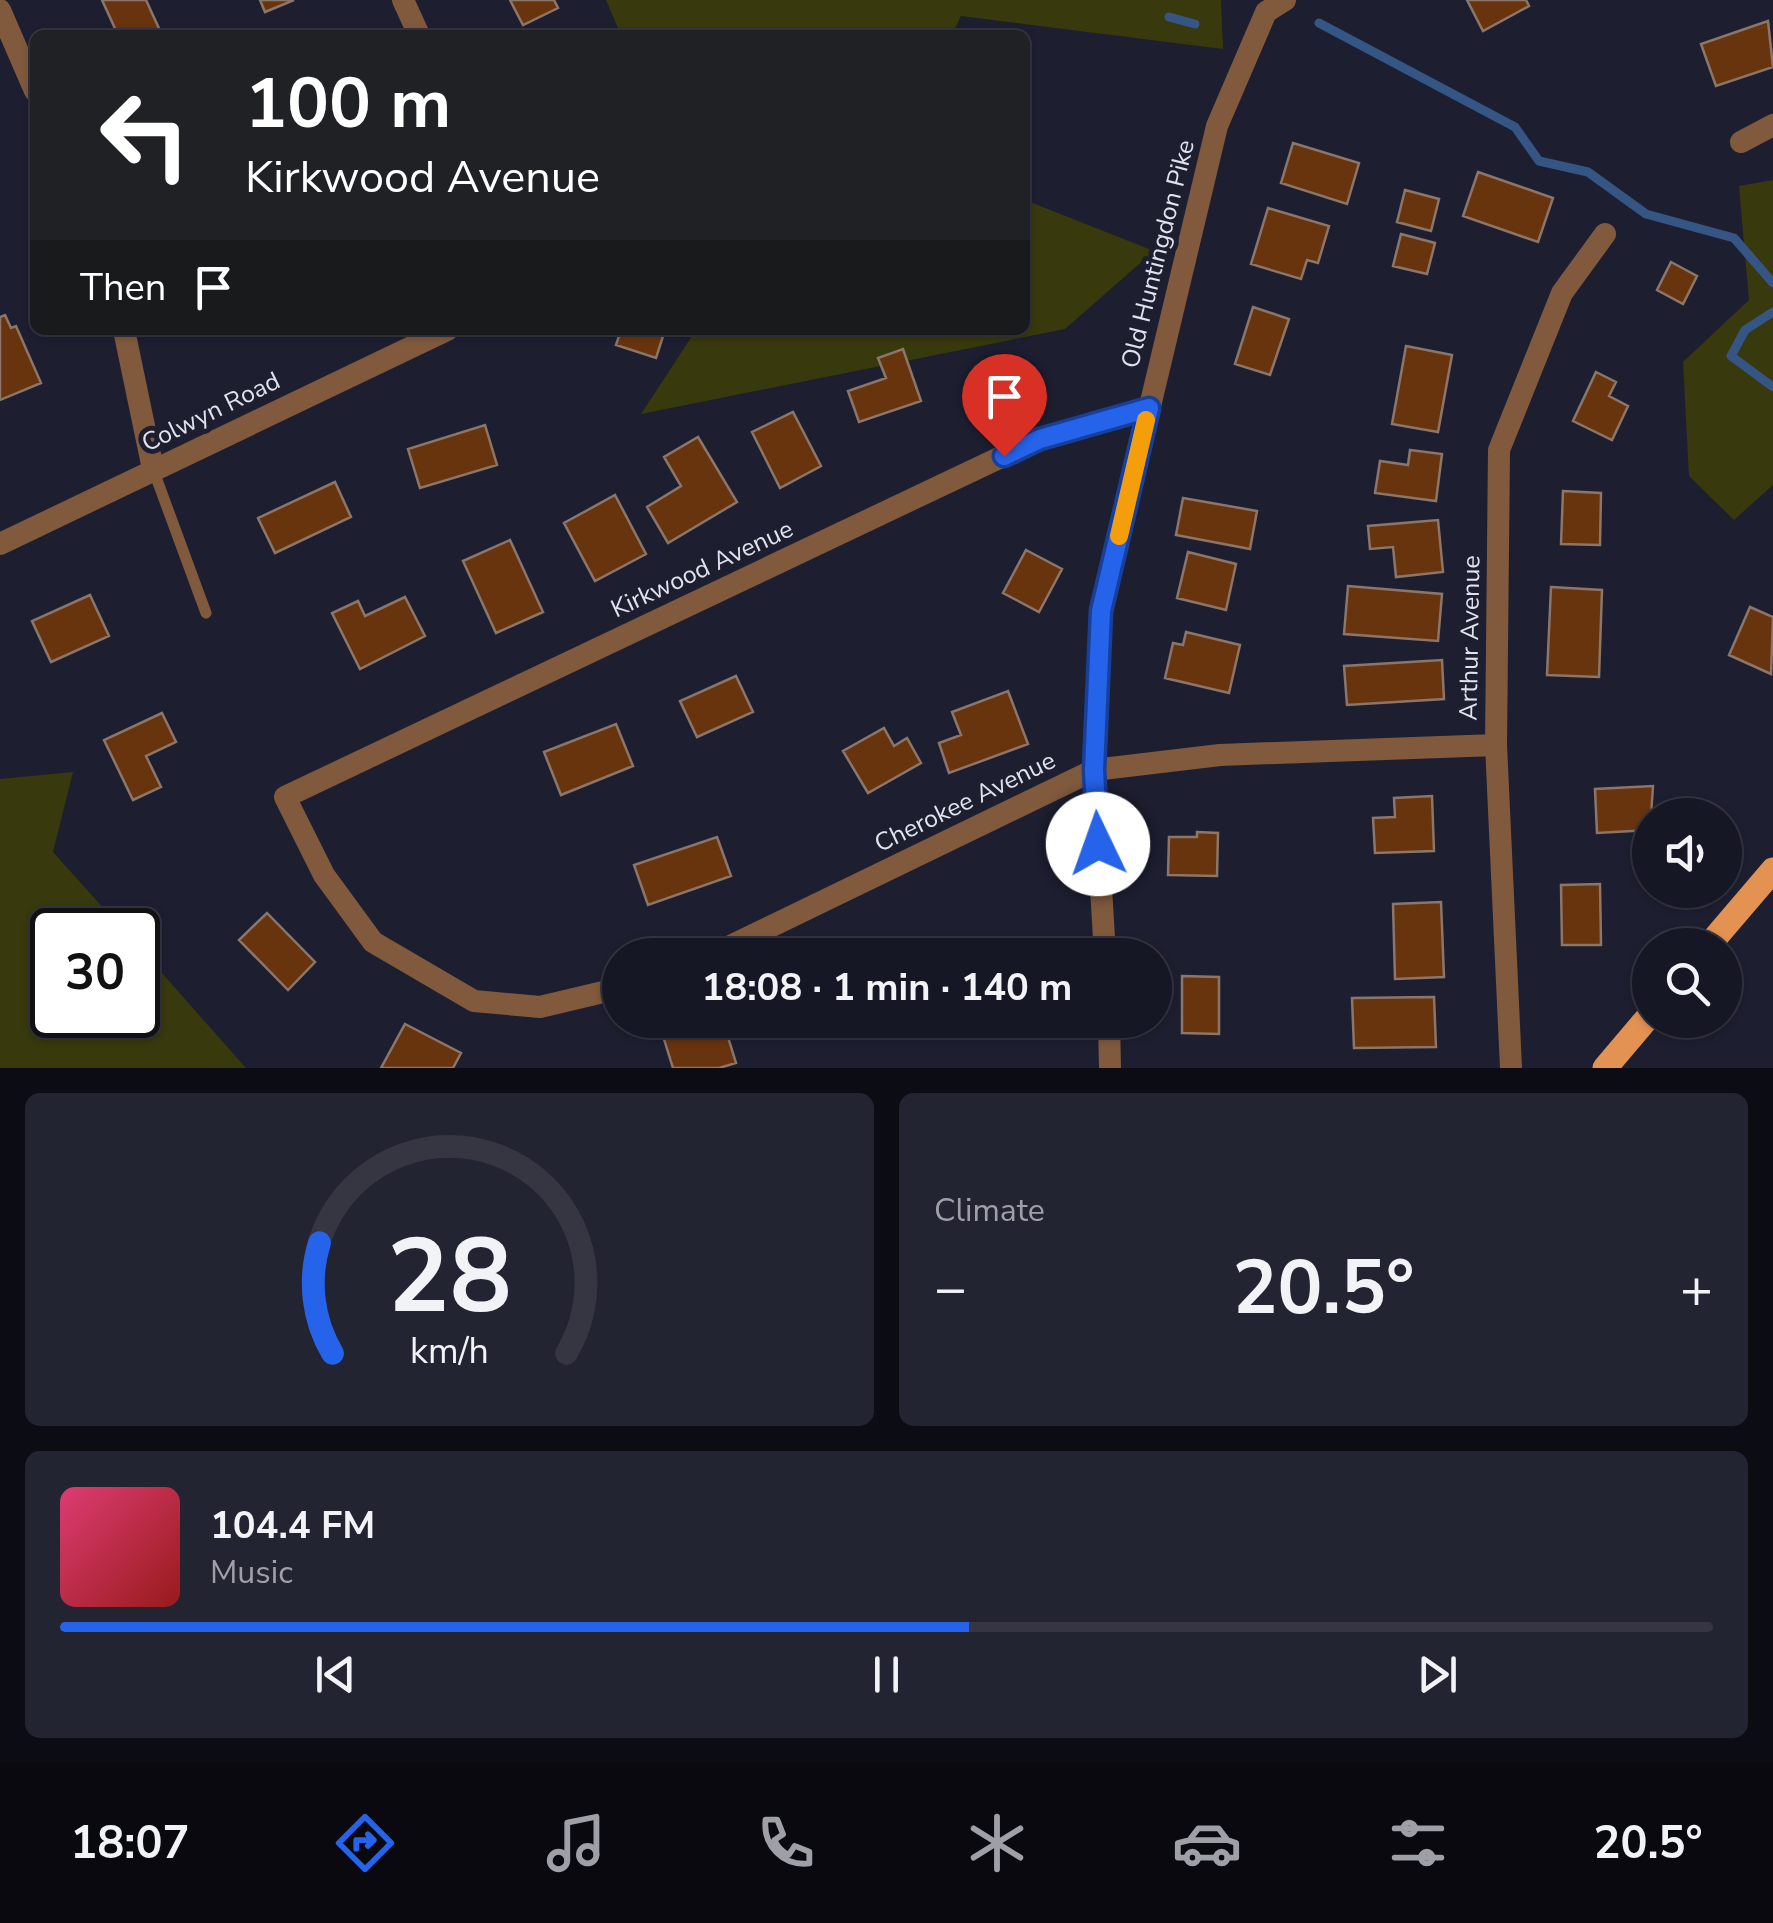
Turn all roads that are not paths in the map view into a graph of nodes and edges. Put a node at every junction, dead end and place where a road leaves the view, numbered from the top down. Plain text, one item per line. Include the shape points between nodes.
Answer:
1 (403, 0) edge
2 (1270, 4) edge
3 (0, 10) edge
4 (417, 30) edge
5 (30, 79) edge
6 (1773, 125) edge
7 (1741, 142) dead end
8 (1606, 234) dead end
9 (125, 335) edge
10 (436, 335) edge
11 (1149, 408) junction
12 (153, 469) junction
13 (0, 544) edge
14 (206, 613) dead end
15 (1496, 745) junction
16 (1094, 770) junction
17 (1773, 870) edge
18 (1724, 928) edge
19 (747, 938) edge
20 (1103, 938) edge
21 (602, 992) edge
22 (1632, 1036) edge
23 (1109, 1038) edge
24 (1110, 1068) edge
25 (1512, 1068) edge
26 (1605, 1068) edge

1 - 4 street
2 - 11 street, Old Huntingdon Pike via 1217,126
3 - 5 street
6 - 7 street
8 - 15 street, Arthur Avenue via 1562,293 1499,450
9 - 12 street
10 - 12 street, Colwyn Road
11 - 16 street, Old Huntingdon Pike via 1101,611
11 - 21 street, Kirkwood Avenue via 1040,439 285,797 324,875 373,942 474,1001 540,1007
12 - 13 street, Colwyn Road
12 - 14 lane
15 - 16 street, Cherokee Avenue via 1220,755
15 - 25 street, Arthur Avenue
16 - 19 street, Cherokee Avenue
16 - 20 street, Old Huntingdon Pike
17 - 18 main road
22 - 26 main road
23 - 24 street

